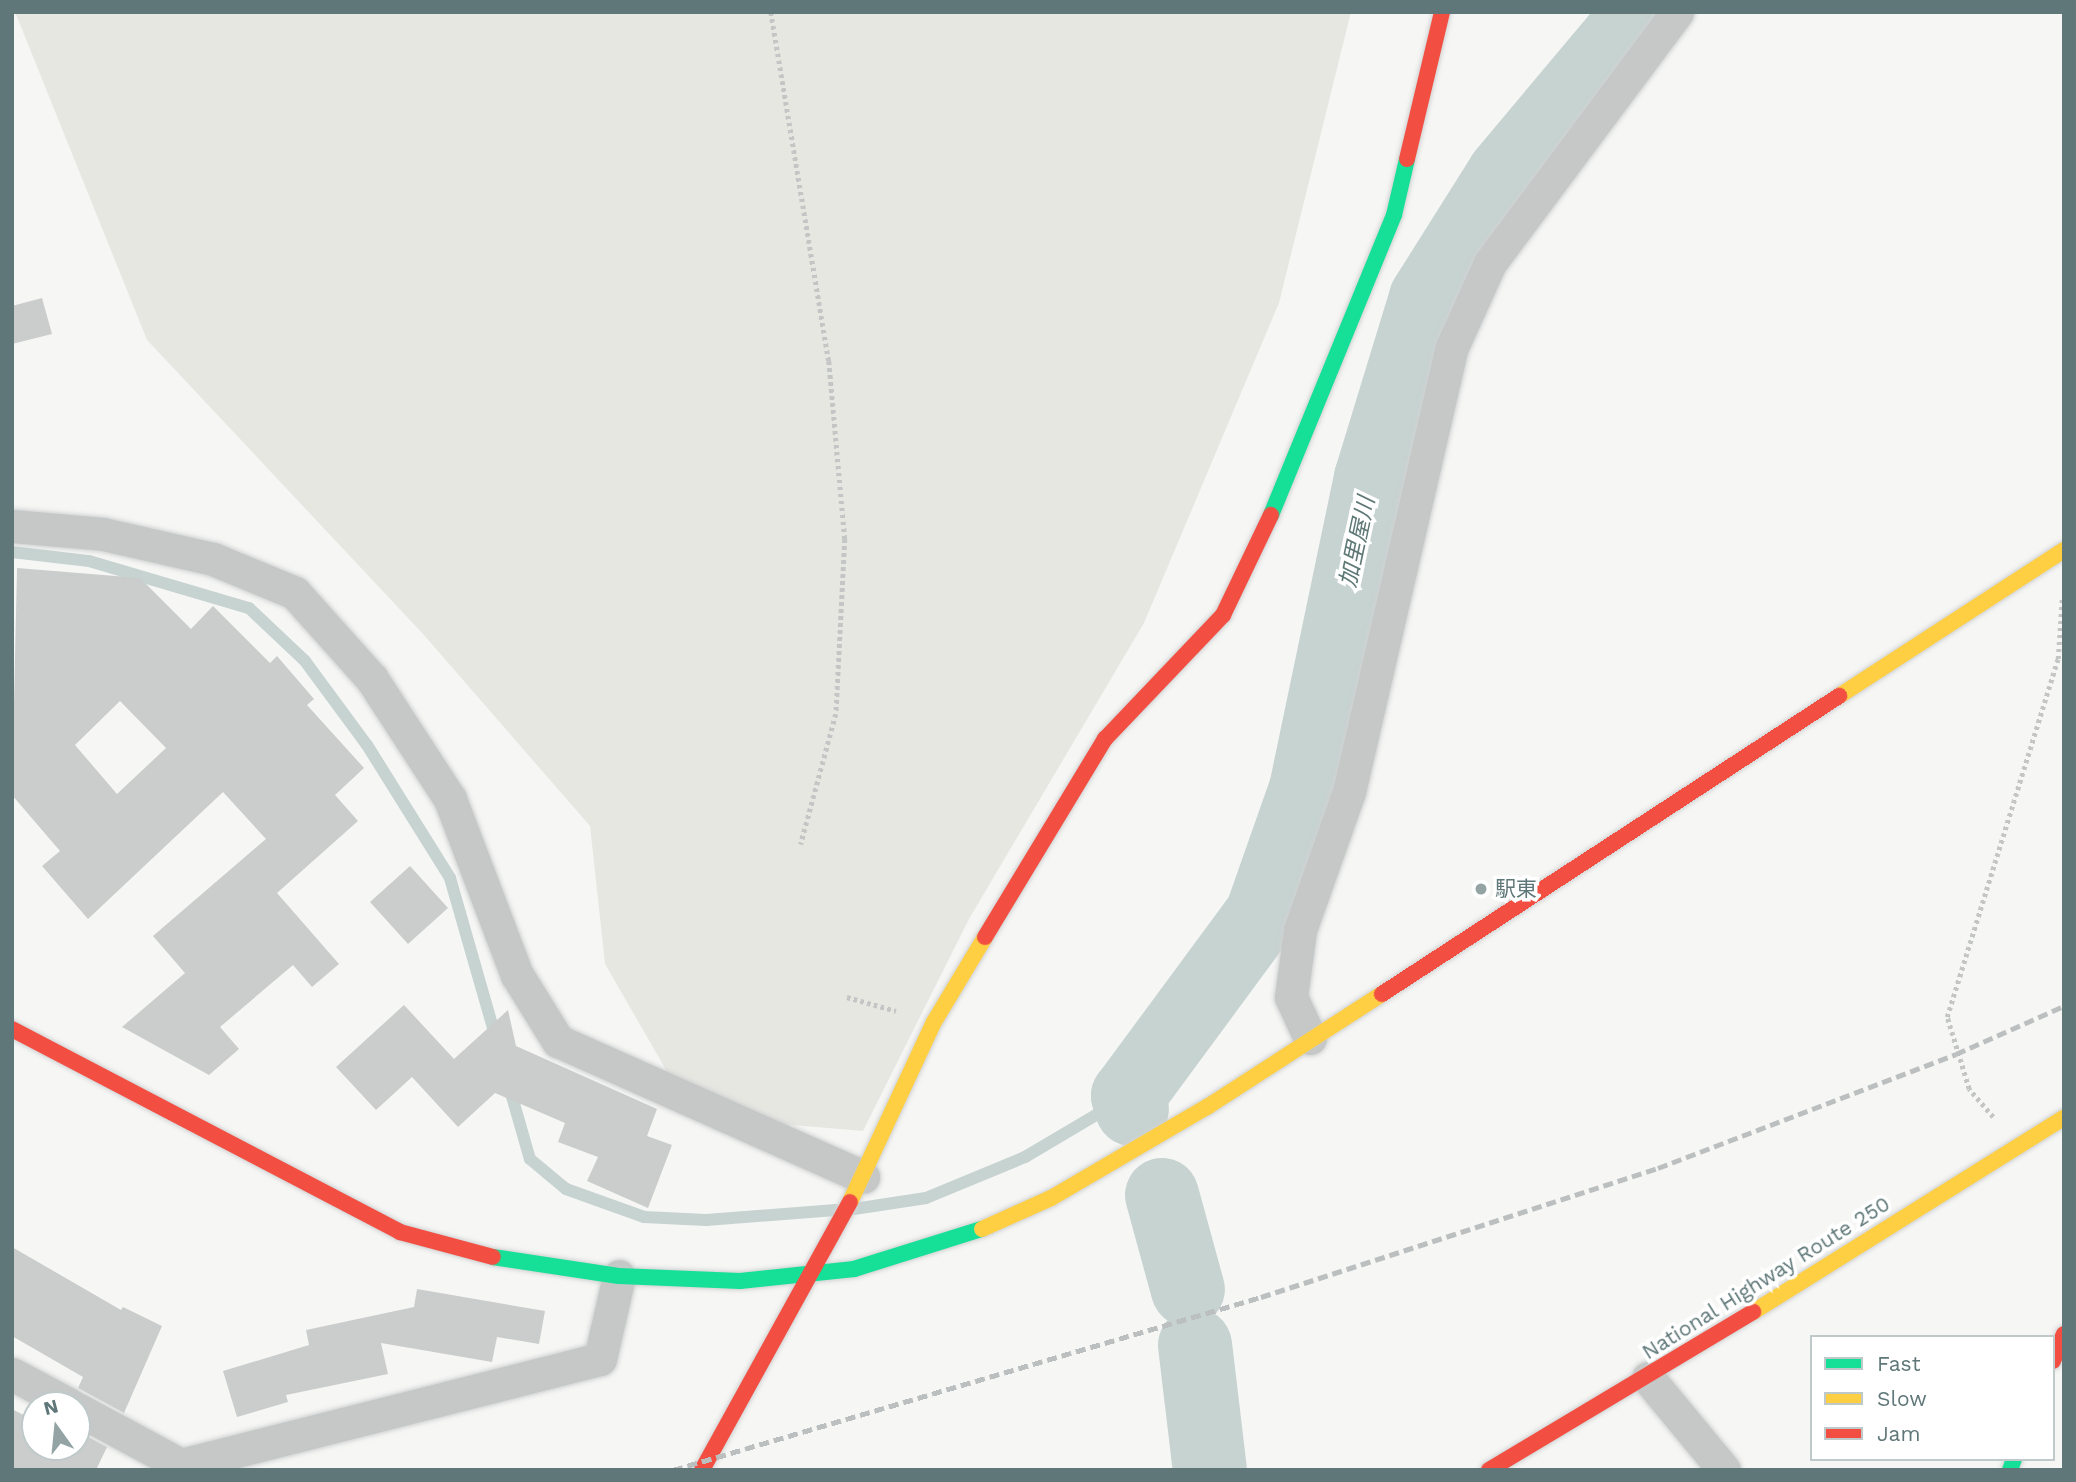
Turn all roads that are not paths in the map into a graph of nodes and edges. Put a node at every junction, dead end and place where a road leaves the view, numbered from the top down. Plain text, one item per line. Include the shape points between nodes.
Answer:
1 (1442, 12) edge
2 (1677, 12) edge
3 (12, 526) edge
4 (2064, 550) edge
5 (12, 1029) edge
6 (1310, 1038) junction
7 (2064, 1118) edge
8 (863, 1177) junction
9 (620, 1276) junction
10 (808, 1278) junction
11 (2064, 1334) edge
12 (2055, 1356) edge
13 (12, 1374) edge
14 (1648, 1378) junction
15 (44, 1391) edge
16 (91, 1417) edge
17 (702, 1470) edge
18 (1489, 1470) edge
19 (1724, 1470) edge

1 - 8 main road via 1394,215 1277,502 1223,615 1105,739 934,1022
2 - 6 street via 1490,263 1452,347 1349,792 1300,930 1291,997
3 - 8 street via 103,534 213,559 295,593 372,679 450,799 517,975 558,1041
4 - 6 main road
5 - 9 main road via 400,1232 509,1261
6 - 10 main road via 1207,1107 1051,1198 897,1259
7 - 14 main road, National Highway Route 250
8 - 10 main road
9 - 10 main road via 740,1281
9 - 16 street via 600,1359 181,1465
10 - 17 main road
11 - 12 main road
13 - 15 street
14 - 18 main road, National Highway Route 250
14 - 19 street

